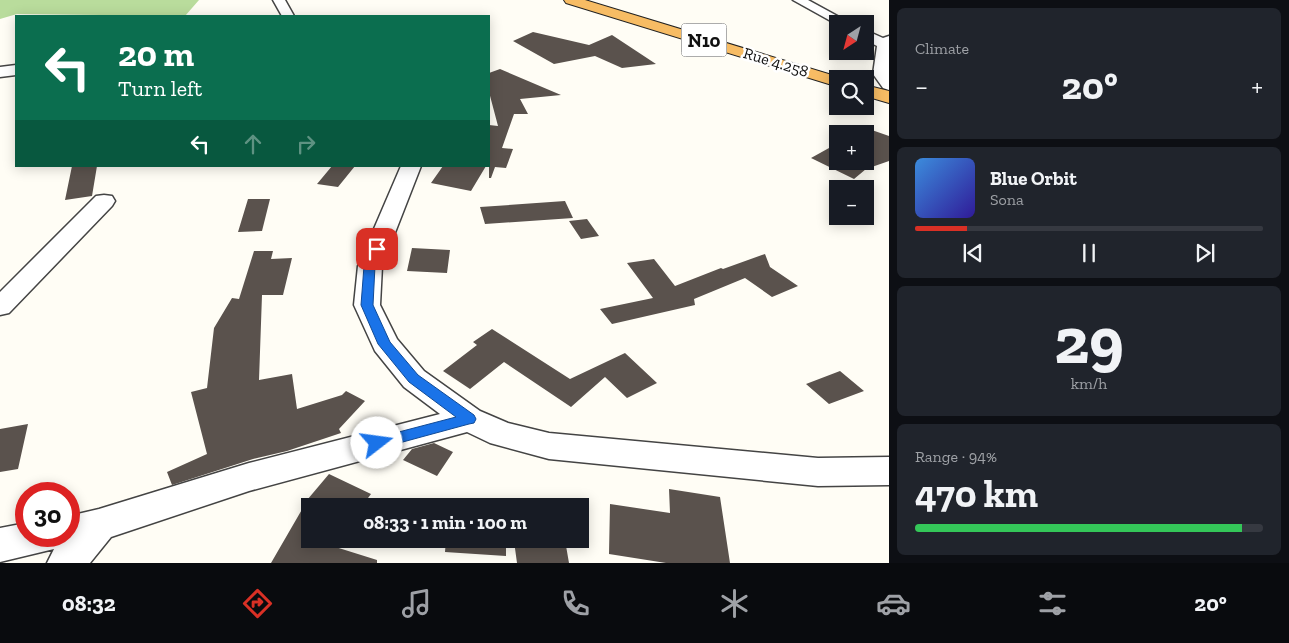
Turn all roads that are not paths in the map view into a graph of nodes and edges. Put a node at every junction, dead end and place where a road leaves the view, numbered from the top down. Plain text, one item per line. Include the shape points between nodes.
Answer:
1 (279, 0) edge
2 (571, 0) edge
3 (799, 0) edge
4 (287, 15) edge
5 (829, 16) edge
6 (874, 37) edge
7 (887, 42) edge
8 (15, 70) edge
9 (0, 72) edge
10 (829, 78) edge
11 (889, 84) edge
12 (874, 93) edge
13 (889, 97) edge
14 (411, 167) edge
15 (104, 201) dead end
16 (0, 307) edge
17 (469, 419) junction
18 (889, 471) edge
19 (84, 528) edge
20 (15, 542) edge
21 (0, 545) edge
22 (66, 563) edge

1 - 4 street
2 - 10 highway, Rue 4.258 / N10
3 - 5 street
6 - 7 street
7 - 11 street via 880,74
8 - 9 street
12 - 13 highway
14 - 17 street via 370,266 367,305 385,344 414,379
15 - 16 street
17 - 18 street via 501,434 549,446 818,472
17 - 19 street via 249,477
19 - 22 street
20 - 21 street

